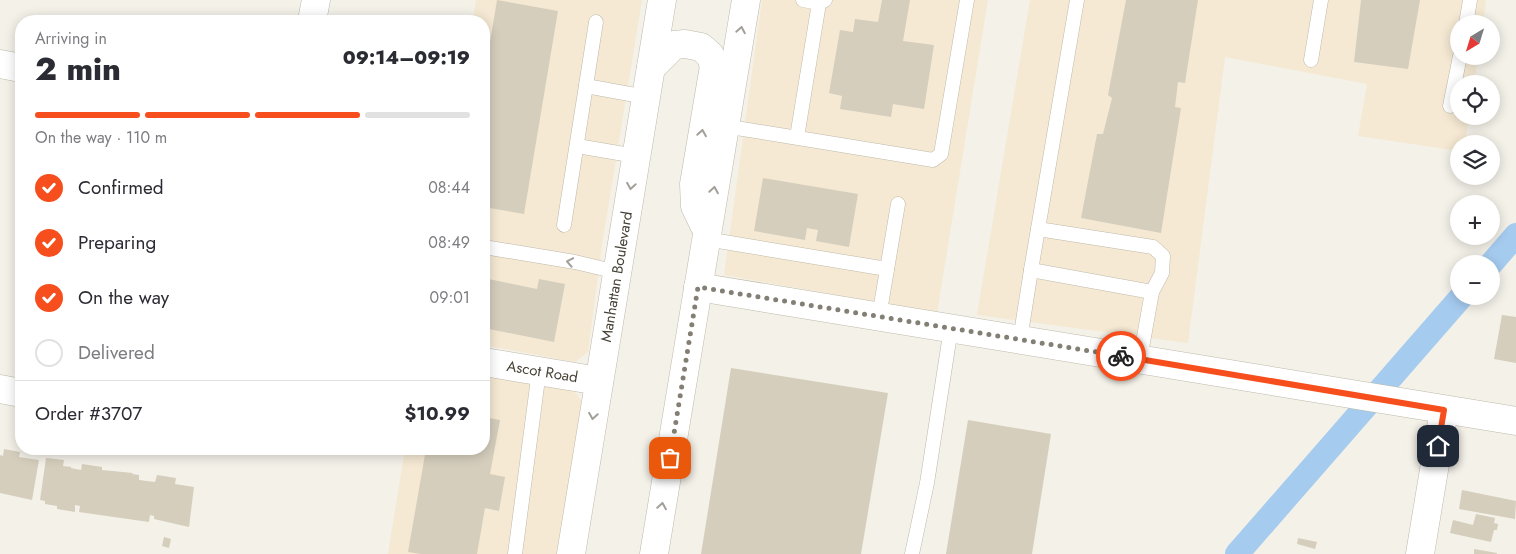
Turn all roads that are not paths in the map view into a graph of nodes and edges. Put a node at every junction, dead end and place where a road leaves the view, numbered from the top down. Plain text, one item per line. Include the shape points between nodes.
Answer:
1 (316, 0) edge
2 (662, 0) edge
3 (746, 0) edge
4 (803, 0) edge
5 (967, 0) edge
6 (1077, 0) edge
7 (1321, 0) edge
8 (1470, 0) edge
9 (822, 1) edge
10 (313, 15) edge
11 (1468, 15) edge
12 (596, 22) dead end
13 (1311, 60) dead end
14 (0, 64) edge
15 (15, 67) edge
16 (651, 68) junction
17 (586, 86) junction
18 (646, 97) junction
19 (724, 126) junction
20 (797, 137) junction
21 (577, 146) junction
22 (636, 156) junction
23 (898, 204) dead end
24 (564, 226) dead end
25 (1038, 229) junction
26 (706, 235) junction
27 (490, 247) edge
28 (887, 269) junction
29 (1031, 270) junction
30 (617, 272) junction
31 (698, 287) junction
32 (1152, 292) junction
33 (879, 316) junction
34 (951, 328) junction
35 (1020, 340) junction
36 (1140, 359) junction
37 (490, 363) edge
38 (539, 371) junction
39 (599, 381) junction
40 (0, 389) edge
41 (15, 392) edge
42 (1437, 408) junction
43 (1516, 421) edge
44 (515, 554) edge
45 (571, 554) edge
46 (654, 554) edge
47 (912, 554) edge
48 (1420, 554) edge

1 - 10 street
2 - 16 street, Manhattan Boulevard
19 -> 3 street
4 - 9 lane
5 - 20 lane via 941,154 933,160
6 - 25 lane
7 - 13 lane
8 - 11 lane
9 - 20 lane
12 - 17 lane
14 - 15 street
16 - 18 street, Manhattan Boulevard
26 -> 16 street via 695,206 694,184 714,66 710,55 700,47 685,44 674,45
17 - 18 lane
17 - 21 lane
18 - 22 street, Manhattan Boulevard
19 - 20 lane
26 -> 19 street
21 - 22 lane
21 - 24 lane
22 -> 30 street, Manhattan Boulevard
23 - 28 lane
25 - 29 lane
25 - 32 lane via 1153,248 1163,256 1162,273
26 - 28 lane
26 - 31 street
30 -> 27 lane
28 - 33 lane
29 - 32 lane
29 - 35 lane
30 - 39 street, Manhattan Boulevard
31 - 33 street
46 -> 31 street
32 - 36 lane
33 - 34 street
34 - 35 street
34 - 47 lane via 927,483
35 - 36 street
36 - 42 street
37 - 38 street, Ascot Road
38 - 39 street, Ascot Road
38 - 44 lane
39 -> 45 street, Manhattan Boulevard
40 - 41 street
42 - 43 street
42 - 48 street

